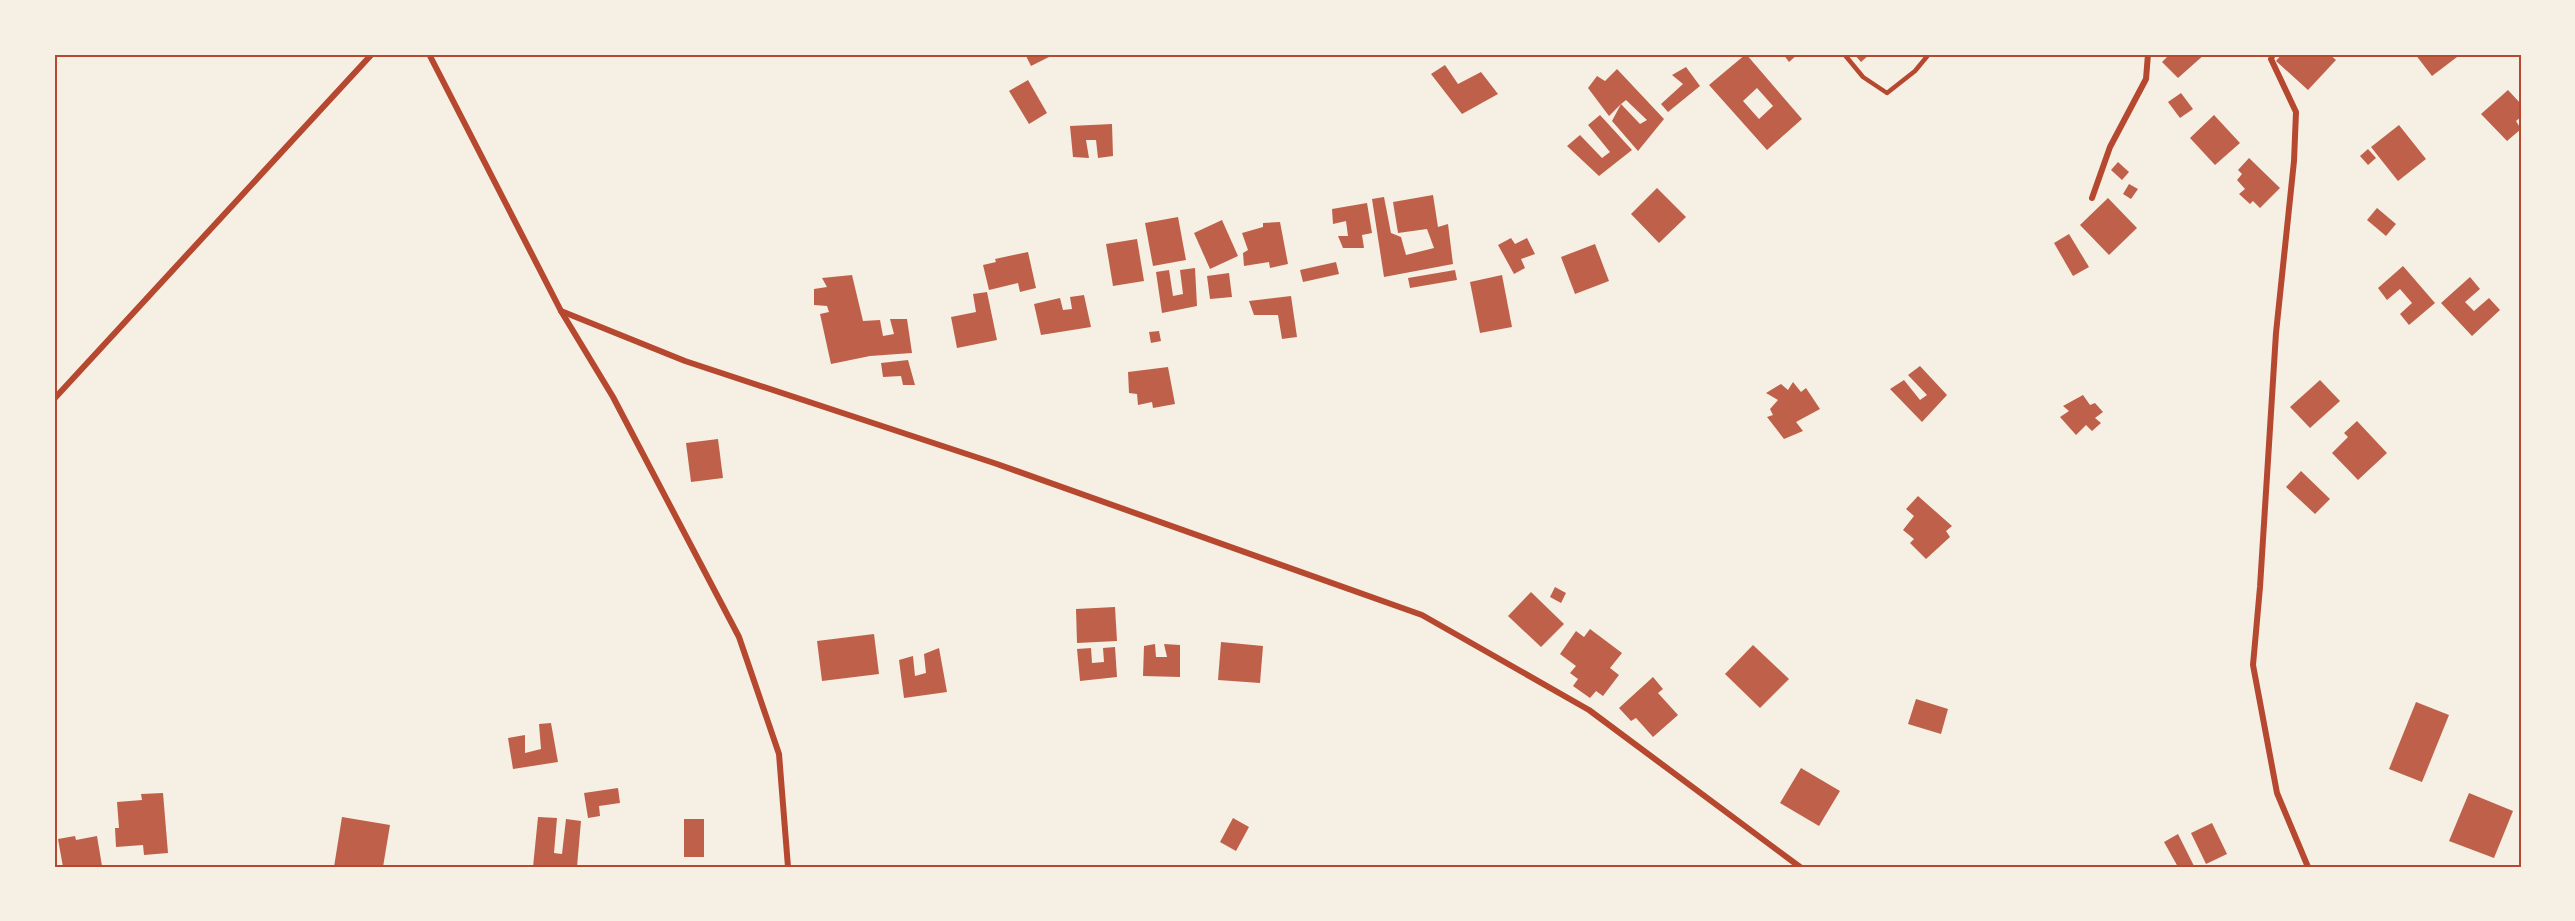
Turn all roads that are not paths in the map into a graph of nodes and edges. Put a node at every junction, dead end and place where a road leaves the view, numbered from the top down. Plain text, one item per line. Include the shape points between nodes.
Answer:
1 (372, 54) edge
2 (429, 54) edge
3 (1844, 54) edge
4 (1929, 54) edge
5 (2148, 54) edge
6 (2273, 54) edge
7 (2092, 198) dead end
8 (561, 310) junction
9 (54, 399) edge
10 (788, 867) edge
11 (1800, 867) edge
12 (2308, 867) edge

1 - 9 street
2 - 8 street
3 - 4 lane via 1863,77 1887,93
5 - 7 street via 2146,79 2110,147
6 - 12 street via 2271,59 2296,112 2253,665 2277,793
8 - 10 street via 613,397 739,637 780,754
8 - 11 street via 685,361 997,464 1422,615 1589,710

